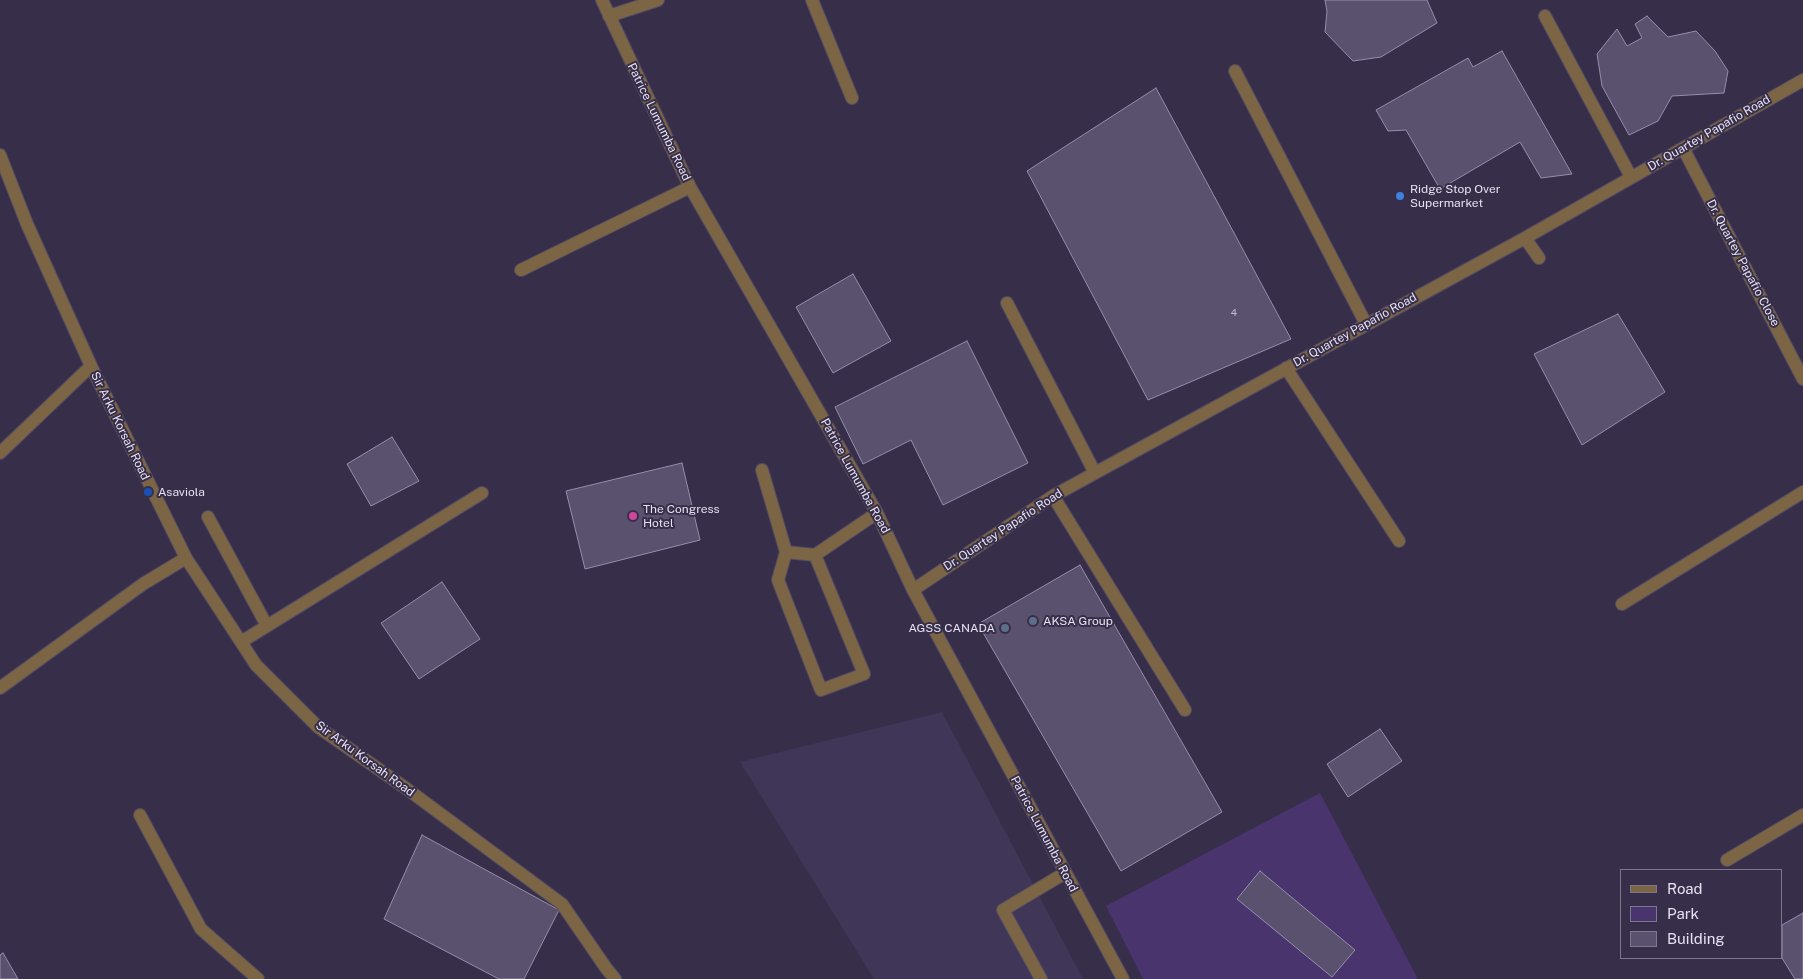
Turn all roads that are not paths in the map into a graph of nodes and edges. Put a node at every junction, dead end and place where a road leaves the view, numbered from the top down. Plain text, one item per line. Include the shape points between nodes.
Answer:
1 (602, 0) edge
2 (658, 0) edge
3 (812, 0) edge
4 (609, 16) junction
5 (1545, 16) dead end
6 (1235, 71) dead end
7 (1803, 80) edge
8 (852, 98) dead end
9 (1683, 148) junction
10 (0, 155) edge
11 (1631, 177) junction
12 (690, 187) junction
13 (1524, 238) junction
14 (1539, 258) dead end
15 (521, 270) dead end
16 (1007, 303) dead end
17 (1366, 324) junction
18 (91, 366) junction
19 (1286, 368) junction
20 (1803, 379) edge
21 (0, 453) edge
22 (762, 470) dead end
23 (1095, 473) junction
24 (1803, 492) edge
25 (482, 493) dead end
26 (1053, 496) junction
27 (877, 513) junction
28 (208, 517) dead end
29 (1399, 541) dead end
30 (786, 552) junction
31 (815, 555) junction
32 (186, 558) junction
33 (913, 590) junction
34 (1622, 604) dead end
35 (267, 626) junction
36 (241, 642) junction
37 (0, 688) edge
38 (1184, 710) dead end
39 (140, 814) dead end
40 (1803, 815) edge
41 (1728, 860) dead end
42 (1065, 873) junction
43 (258, 979) edge
44 (615, 979) edge
45 (1041, 979) edge
46 (1123, 979) edge

1 - 4 street, Patrice Lumumba Road
2 - 4 street
3 - 8 street
4 - 12 street, Patrice Lumumba Road
5 - 11 street
6 - 17 street
7 - 9 street, Dr. Quartey Papafio Road
9 - 11 street, Dr. Quartey Papafio Road
9 - 20 street, Dr. Quartey Papafio Close
10 - 18 street, Sir Arku Korsah Road via 27,224
11 - 13 street, Dr. Quartey Papafio Road
12 - 15 street
12 - 27 street, Patrice Lumumba Road
13 - 14 street
13 - 17 street, Dr. Quartey Papafio Road
16 - 23 street
17 - 19 street, Dr. Quartey Papafio Road
18 - 21 street, Sir Arku Korsah Road
18 - 32 street, Sir Arku Korsah Road
19 - 23 street, Dr. Quartey Papafio Road
19 - 29 street
22 - 30 street
23 - 26 street, Dr. Quartey Papafio Road
24 - 34 street
25 - 35 street
26 - 33 street, Dr. Quartey Papafio Road
26 - 38 street
27 - 31 street
27 - 33 street, Patrice Lumumba Road
28 - 35 street
30 - 31 street
30 - 31 street via 778,580 821,690 864,674
32 - 36 street, Sir Arku Korsah Road
32 - 37 street via 143,584
33 - 42 street, Patrice Lumumba Road
35 - 36 street
36 - 44 street, Sir Arku Korsah Road via 256,665 318,727 562,904
39 - 43 street via 201,930
40 - 41 street
42 - 45 street via 1003,910
42 - 46 street, Patrice Lumumba Road

